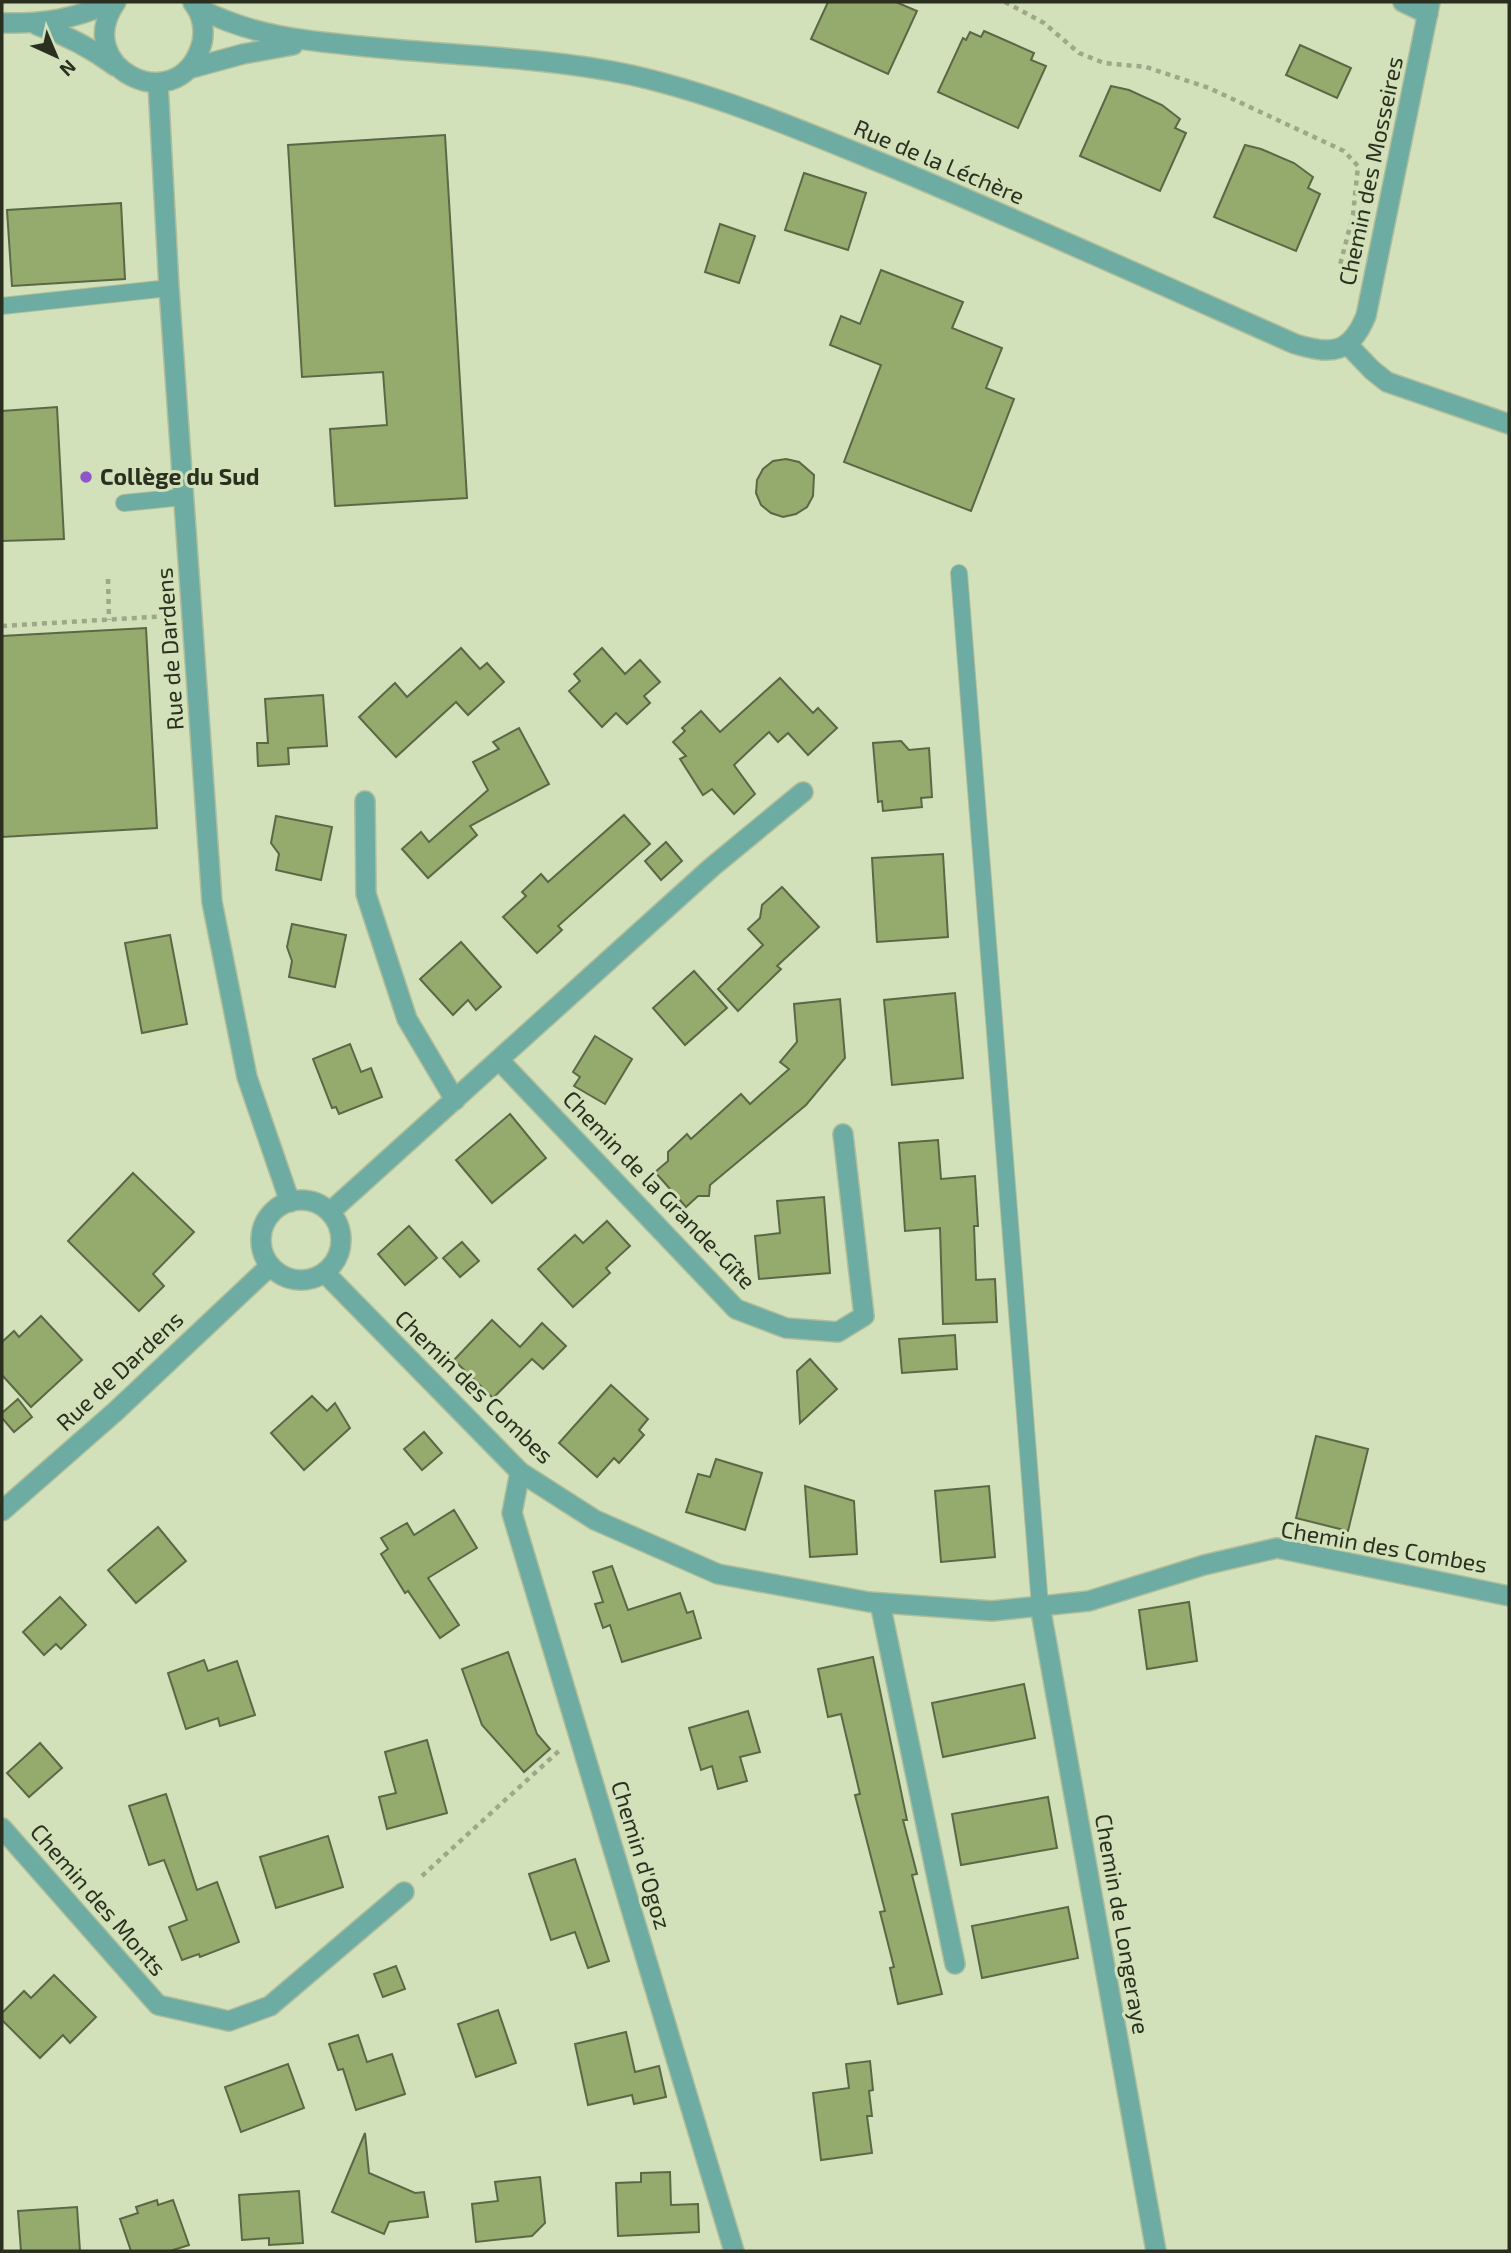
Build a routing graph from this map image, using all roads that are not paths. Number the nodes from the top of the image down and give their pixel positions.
1 (114, 2) edge
2 (1403, 2) edge
3 (194, 4) edge
4 (1429, 8) edge
5 (2, 23) edge
6 (32, 24) junction
7 (315, 42) junction
8 (188, 69) junction
9 (121, 70) junction
10 (158, 83) junction
11 (169, 288) junction
12 (2, 306) edge
13 (1348, 345) junction
14 (1509, 424) edge
15 (184, 496) junction
16 (124, 503) dead end
17 (959, 573) dead end
18 (803, 792) dead end
19 (365, 802) dead end
20 (499, 1060) junction
21 (455, 1100) junction
22 (843, 1134) dead end
23 (290, 1202) junction
24 (330, 1212) junction
25 (270, 1266) junction
26 (325, 1273) junction
27 (520, 1472) junction
28 (2, 1511) edge
29 (1509, 1596) edge
30 (880, 1603) junction
31 (1040, 1606) junction
32 (2, 1828) edge
33 (404, 1892) road end
34 (955, 1964) dead end
35 (734, 2251) edge
36 (1156, 2251) edge

1 - 6 street
1 - 9 street
2 - 4 street
3 - 7 street, Rue de la Léchère
3 - 8 street
4 - 13 street, Chemin des Mosseires
5 - 6 street
6 - 9 street
7 - 8 street, Rue de la Léchère
7 - 13 street, Rue de la Léchère
8 - 10 street, Rue de la Léchère
9 - 10 street
10 - 11 street, Rue de Dardens
11 - 12 lane
11 - 15 street, Rue de Dardens
13 - 14 street
15 - 16 lane
15 - 23 street, Rue de Dardens
17 - 31 lane
18 - 20 street
19 - 21 street
20 - 21 street
20 - 22 street, Chemin de la Grande-Gîte
21 - 24 street
23 - 24 street
23 - 25 street
24 - 26 street
25 - 26 street
25 - 28 street, Rue de Dardens
26 - 27 street, Chemin des Combes
27 - 30 street, Chemin des Combes
27 - 35 street, Chemin d'Ogoz
29 - 31 street, Chemin des Combes
30 - 31 street, Chemin des Combes
30 - 34 street
31 - 36 street, Chemin de Longeraye
32 - 33 street, Chemin des Monts

